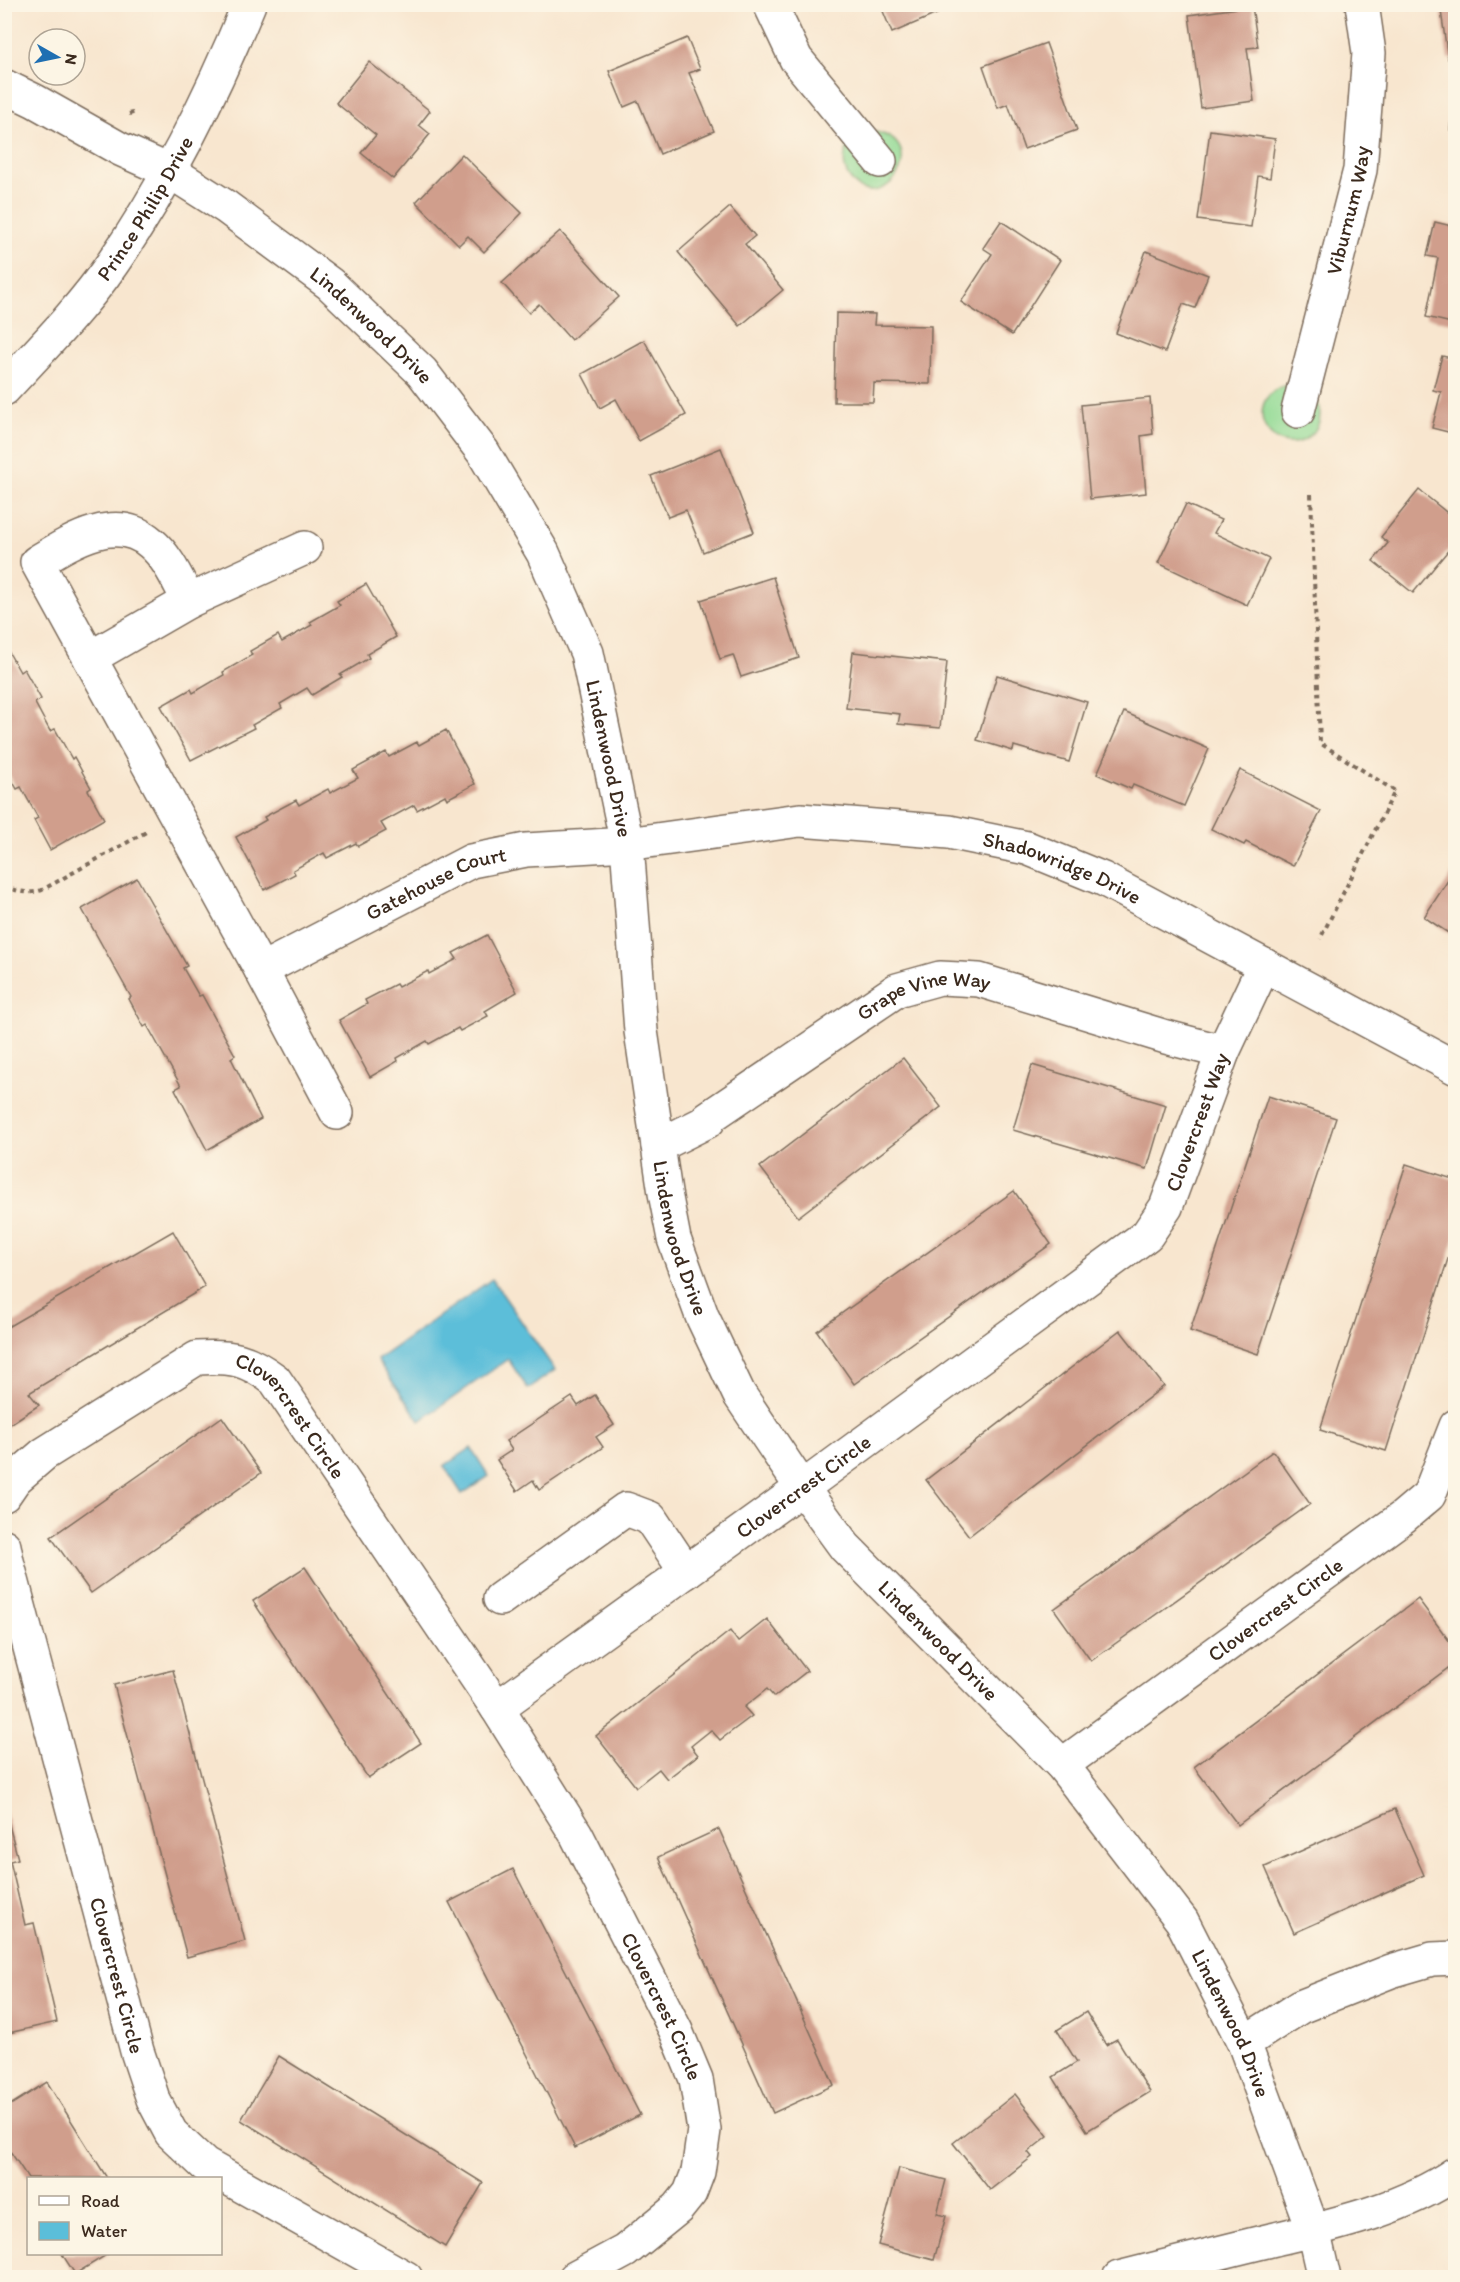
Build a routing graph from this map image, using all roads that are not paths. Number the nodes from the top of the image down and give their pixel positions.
1 (249, 4) edge
2 (770, 4) edge
3 (1362, 4) edge
4 (4, 86) edge
5 (880, 161) dead end
6 (171, 172) junction
7 (4, 389) edge
8 (1298, 411) dead end
9 (305, 548) dead end
10 (189, 600) junction
11 (90, 658) junction
12 (627, 844) junction
13 (1264, 965) junction
14 (261, 970) junction
15 (1223, 1052) junction
16 (1455, 1068) edge
17 (337, 1113) dead end
18 (658, 1146) junction
19 (1109, 1263) joint
20 (1455, 1426) edge
21 (802, 1488) junction
22 (4, 1495) edge
23 (4, 1546) edge
24 (686, 1572) junction
25 (500, 1599) dead end
26 (497, 1708) junction
27 (1062, 1766) junction
28 (1455, 1958) edge
29 (1244, 2043) junction
30 (1455, 2173) edge
31 (1313, 2229) junction
32 (406, 2277) edge
33 (575, 2277) edge
34 (1119, 2277) edge
35 (1324, 2277) edge

1 - 6 street, Prince Philip Drive
2 - 5 street
3 - 8 street, Viburnum Way
4 - 6 street, Lindenwood Drive
6 - 7 street, Prince Philip Drive
6 - 12 street, Lindenwood Drive
9 - 10 street
10 - 11 street
10 - 11 street
11 - 14 street
12 - 13 street, Shadowridge Drive
12 - 14 street, Gatehouse Court
12 - 18 street, Lindenwood Drive
13 - 15 street, Clovercrest Way
13 - 16 street, Shadowridge Drive
14 - 17 street
15 - 18 street, Grape Vine Way
15 - 19 street, Clovercrest Way
18 - 21 street, Lindenwood Drive
19 - 21 street, Clovercrest Circle
20 - 27 street, Clovercrest Circle
21 - 24 street, Clovercrest Circle
21 - 27 street, Lindenwood Drive
22 - 26 street, Clovercrest Circle
23 - 32 street, Clovercrest Circle
24 - 25 street
24 - 26 street, Clovercrest Circle
26 - 33 street, Clovercrest Circle
27 - 29 street, Lindenwood Drive
28 - 29 street
29 - 31 street, Lindenwood Drive
30 - 31 street
31 - 34 street
31 - 35 street, Lindenwood Drive

